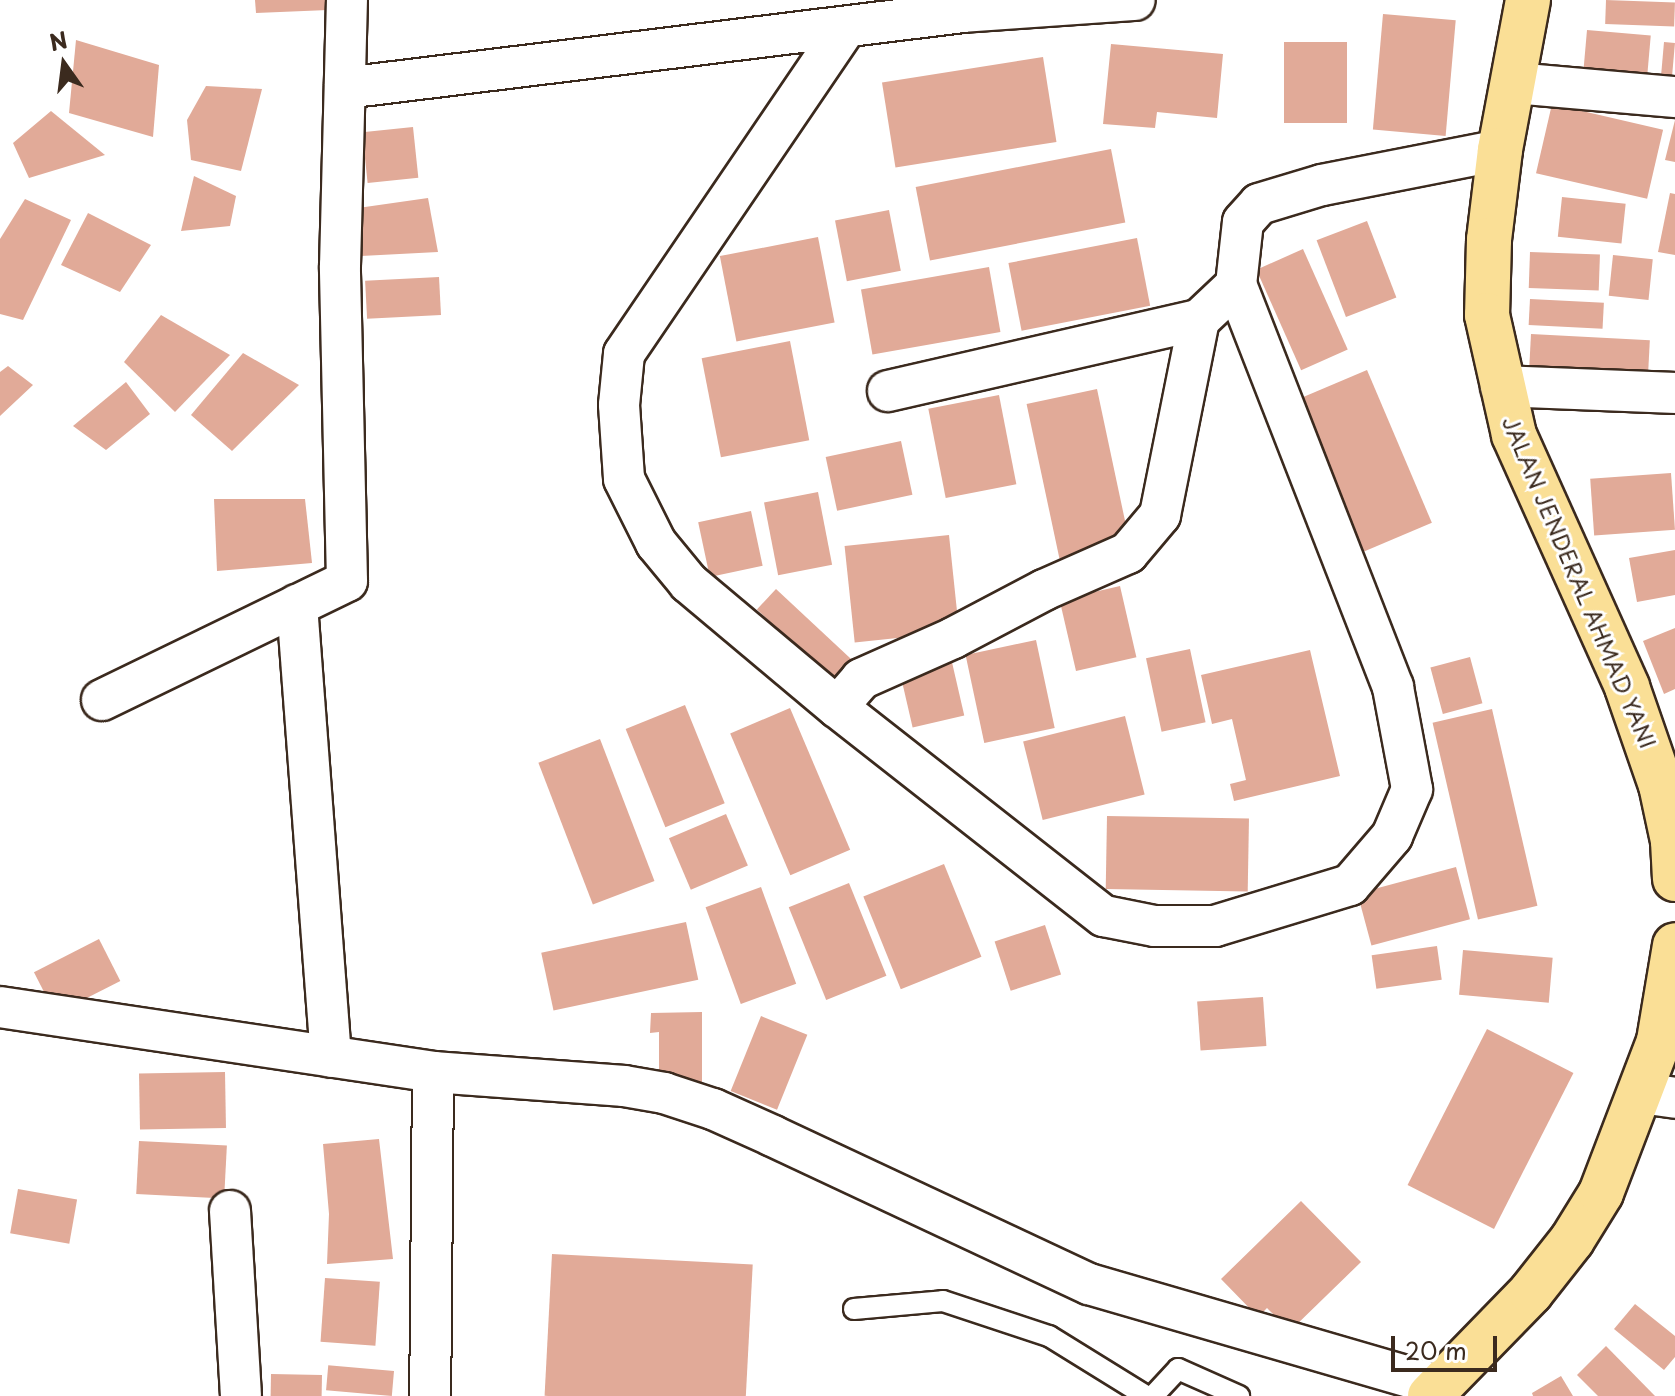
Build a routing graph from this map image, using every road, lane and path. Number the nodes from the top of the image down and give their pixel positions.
1 (347, 0) edge
2 (1135, 0) edge
3 (1528, 0) edge
4 (962, 6) edge
5 (846, 27) junction
6 (1514, 83) junction
7 (345, 88) junction
8 (1675, 97) edge
9 (1500, 150) junction
10 (1236, 285) junction
11 (1199, 320) junction
12 (1501, 386) junction
13 (888, 391) dead end
14 (1675, 393) edge
15 (297, 605) junction
16 (102, 700) dead end
17 (837, 707) junction
18 (1674, 854) edge
19 (1675, 945) edge
20 (0, 1007) edge
21 (331, 1057) junction
22 (433, 1072) junction
23 (1658, 1096) edge
24 (230, 1211) dead end
25 (854, 1309) dead end
26 (1435, 1391) edge
27 (241, 1396) edge
28 (430, 1396) edge
29 (1146, 1396) edge
30 (1153, 1396) edge
31 (1239, 1396) edge

1 - 7 street
2 - 4 street
3 - 6 highway, JALAN JENDERAL AHMAD YANI
4 - 5 street
5 - 7 street
5 - 17 street
6 - 8 street
6 - 9 highway, JALAN JENDERAL AHMAD YANI
7 - 15 street
9 - 10 street
9 - 12 highway, JALAN JENDERAL AHMAD YANI
10 - 11 street
10 - 17 street
11 - 13 street
11 - 17 street
12 - 14 street
12 - 18 highway, JALAN JENDERAL AHMAD YANI
15 - 16 street
15 - 21 street
19 - 23 highway
20 - 21 street
21 - 22 street
22 - 26 street
22 - 28 street
23 - 26 highway
24 - 27 street
25 - 29 lane
30 - 31 lane

